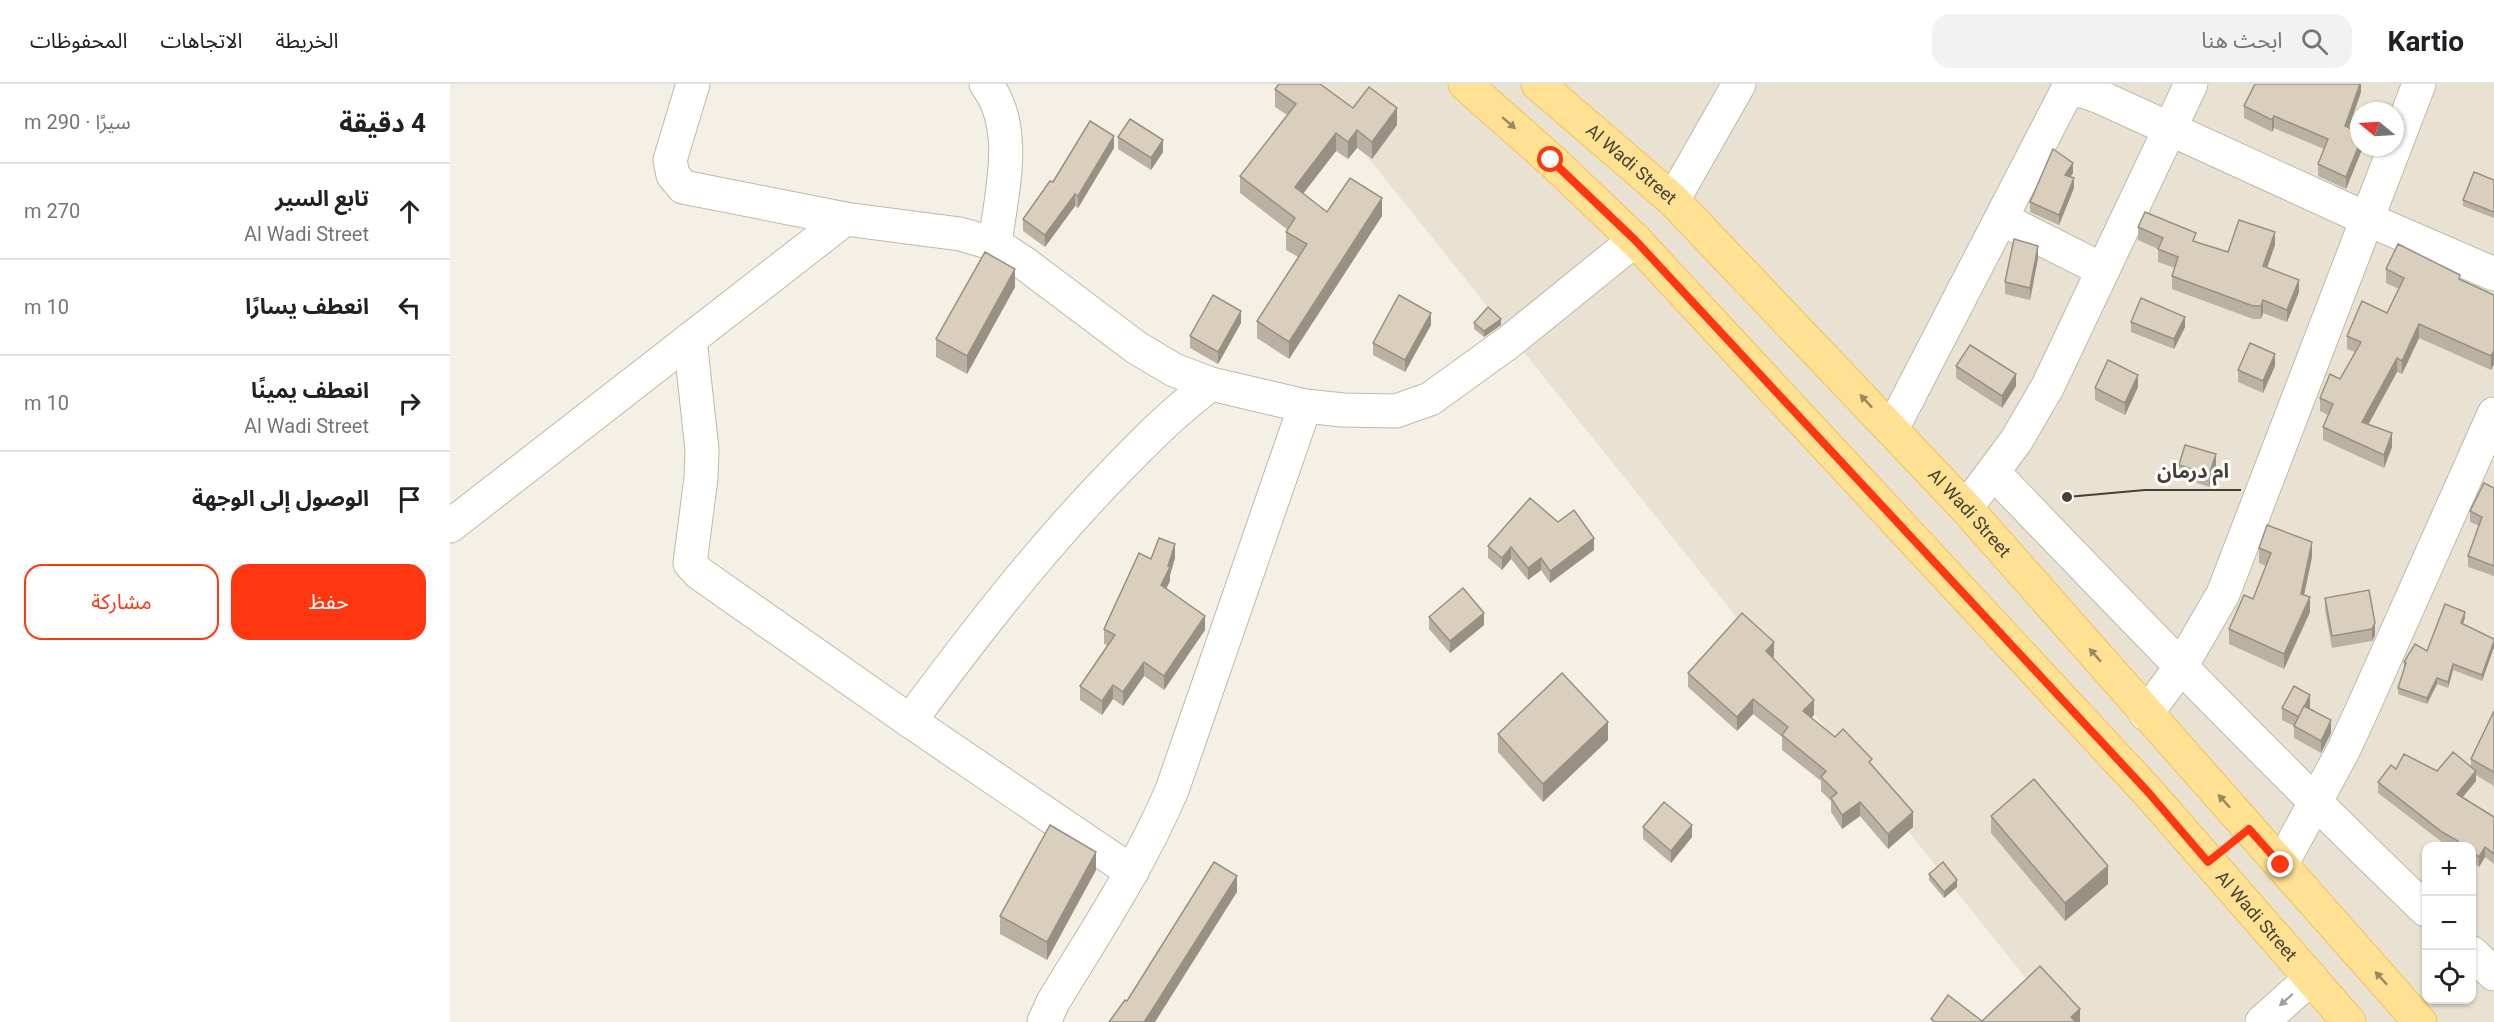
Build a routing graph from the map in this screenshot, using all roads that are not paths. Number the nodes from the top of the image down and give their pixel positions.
1 (693, 84) edge
2 (986, 84) edge
3 (1465, 84) edge
4 (1538, 84) edge
5 (1739, 84) edge
6 (2191, 84) edge
7 (2419, 84) edge
8 (2069, 86) edge
9 (2170, 131) junction
10 (1673, 200) junction
11 (845, 219) junction
12 (2002, 219) junction
13 (2367, 219) junction
14 (1635, 240) junction
15 (995, 244) junction
16 (2103, 270) junction
17 (2494, 274) edge
18 (690, 339) junction
19 (1211, 384) junction
20 (1305, 406) junction
21 (2494, 414) edge
22 (1892, 429) junction
23 (1994, 473) junction
24 (1966, 508) junction
25 (450, 526) edge
26 (2180, 668) junction
27 (2146, 714) junction
28 (910, 721) junction
29 (2183, 756) junction
30 (2148, 792) junction
31 (2315, 803) junction
32 (2249, 829) junction
33 (2208, 862) junction
34 (2281, 865) junction
35 (1132, 872) junction
36 (2422, 905) edge
37 (2476, 957) edge
38 (2494, 974) edge
39 (2311, 978) junction
40 (2343, 1020) edge
41 (1044, 1022) edge
42 (2262, 1022) edge
43 (2420, 1022) edge

1 - 11 street
2 - 15 street
3 -> 14 main road, Al Wadi Street
4 - 10 main road, Al Wadi Street
5 - 10 street
6 - 9 street
7 - 13 street
8 - 9 street
8 - 12 street
9 - 13 street
9 - 16 street
22 -> 10 main road, Al Wadi Street
11 - 15 street
11 - 18 street
12 - 16 street
12 - 22 street
13 - 17 street
13 - 26 street
14 - 20 street
14 - 30 main road, Al Wadi Street
15 - 19 street
16 - 23 street
18 - 25 street
18 - 28 street
19 - 20 street
19 - 28 street
20 - 35 street
21 - 31 street
22 - 24 main road, Al Wadi Street
23 - 24 street
23 - 26 street
27 -> 24 main road, Al Wadi Street
26 - 27 street
26 - 31 street
27 - 29 main road, Al Wadi Street
28 - 35 street
29 - 30 main road
32 -> 29 main road, Al Wadi Street
30 - 33 main road, Al Wadi Street
31 - 34 street
31 - 36 street
32 - 33 main road
32 - 34 main road, Al Wadi Street
33 - 39 main road, Al Wadi Street
43 -> 34 main road, Al Wadi Street
35 - 41 street
37 - 38 street
39 - 40 main road, Al Wadi Street
39 -> 42 street

